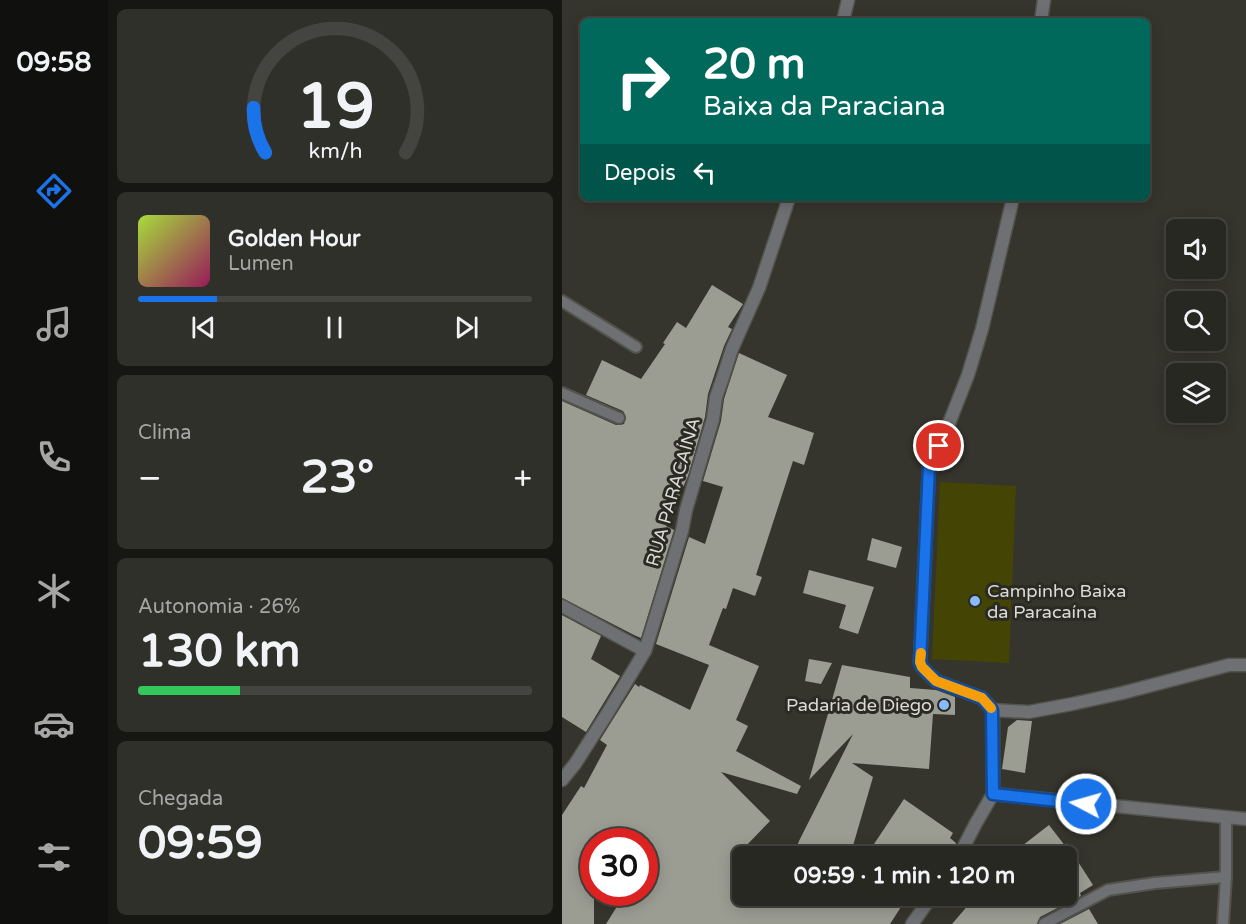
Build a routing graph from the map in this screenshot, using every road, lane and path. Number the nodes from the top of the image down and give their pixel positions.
1 (848, 0) edge
2 (1044, 0) edge
3 (844, 18) edge
4 (1041, 18) edge
5 (788, 201) edge
6 (1012, 201) edge
7 (562, 301) edge
8 (636, 347) dead end
9 (562, 393) edge
10 (619, 418) dead end
11 (562, 606) edge
12 (645, 651) junction
13 (1246, 665) edge
14 (992, 710) junction
15 (562, 780) edge
16 (993, 794) junction
17 (1226, 818) junction
18 (1246, 819) edge
19 (964, 846) edge
20 (1226, 877) junction
21 (925, 906) edge
22 (912, 924) edge
23 (1044, 924) edge
24 (1223, 924) edge

1 - 3 street
2 - 4 street
5 - 12 street, RUA PARACAÍNA
6 - 14 street
7 - 8 lane
9 - 10 lane
11 - 12 street
12 - 15 street, RUA PARACAÍNA
13 - 14 street
14 - 16 street
16 - 17 street
16 - 19 street
17 - 18 street
17 - 20 lane
20 - 23 lane
20 - 24 lane
21 - 22 street

